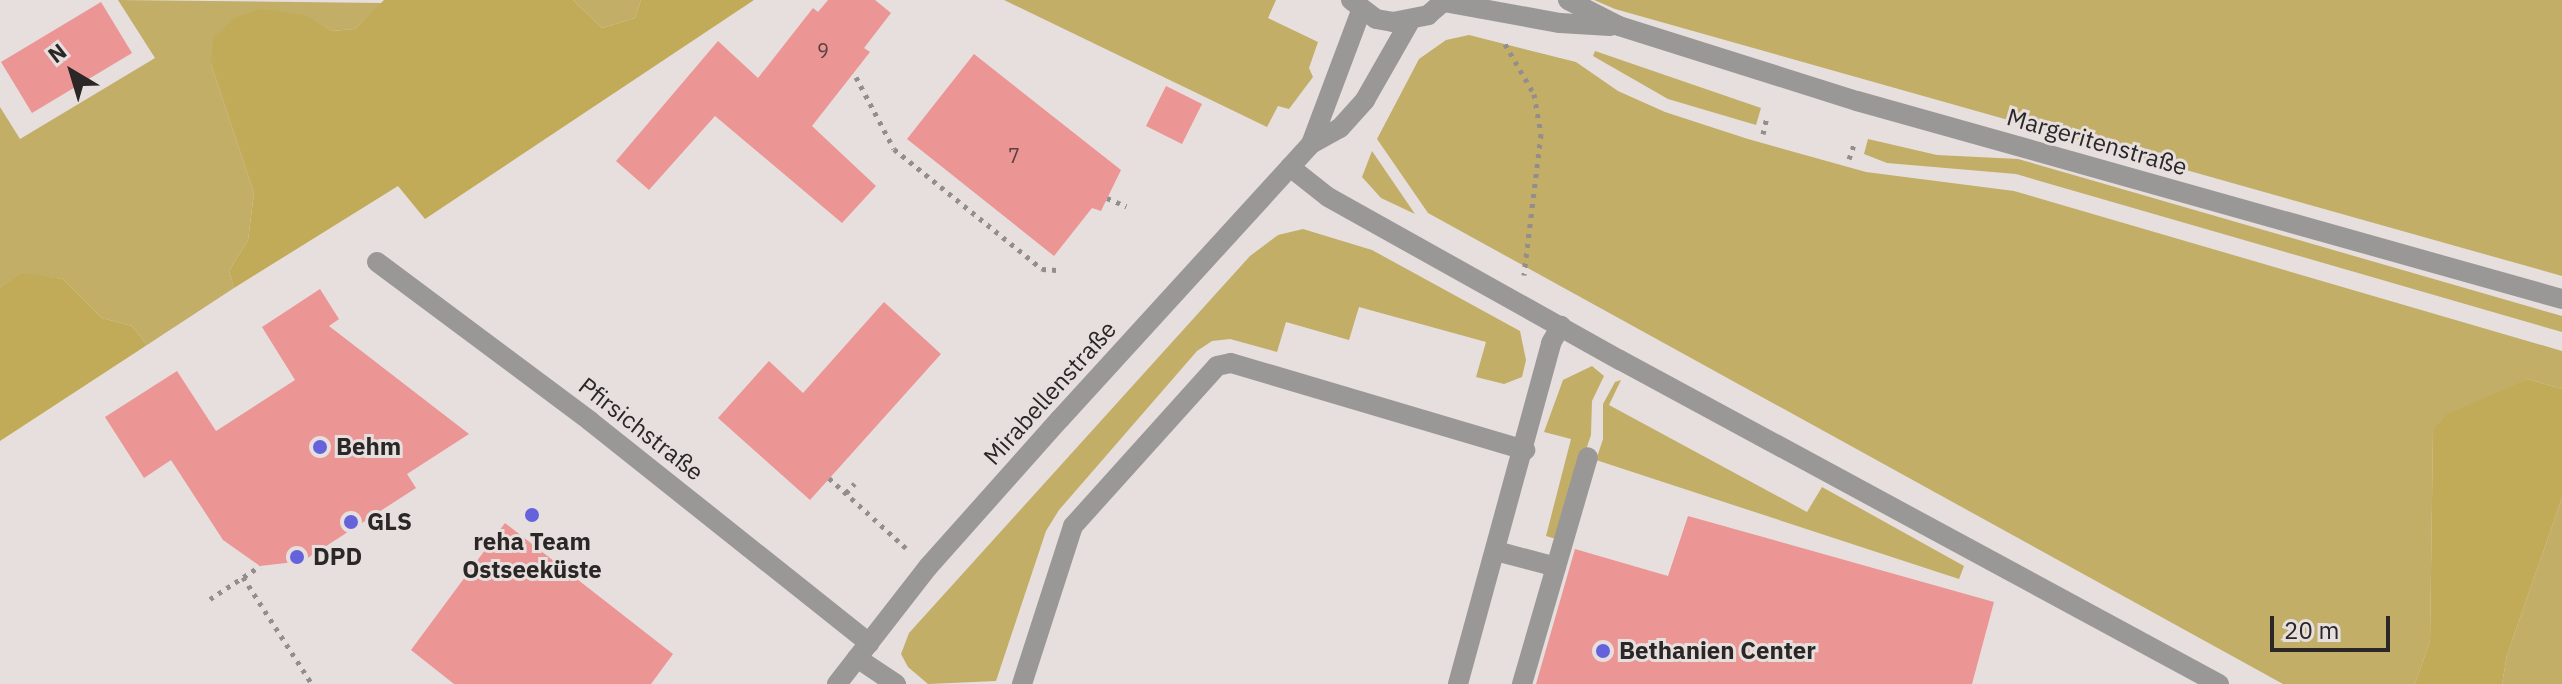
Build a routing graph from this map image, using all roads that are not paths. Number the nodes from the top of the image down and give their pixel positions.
1 (1568, 0) edge
2 (1444, 1) edge
3 (1356, 5) edge
4 (1410, 21) junction
5 (1619, 26) junction
6 (1311, 144) junction
7 (1290, 167) junction
8 (377, 262) dead end
9 (2562, 299) edge
10 (1561, 326) junction
11 (1525, 450) junction
12 (1588, 457) dead end
13 (1496, 551) junction
14 (1556, 567) junction
15 (863, 651) junction
16 (837, 684) edge
17 (896, 684) edge
18 (1022, 684) edge
19 (1458, 684) edge
20 (1522, 684) edge
21 (2219, 684) edge

1 - 5 street, Margeritenstraße
2 - 4 street
2 - 5 street, Margeritenstraße
3 - 4 street
3 - 6 street, Mirabellenstraße
4 - 6 street, Mirabellenstraße
5 - 9 street, Margeritenstraße
6 - 7 street, Mirabellenstraße
7 - 10 street
7 - 15 street, Mirabellenstraße
8 - 15 street, Pfirsichstraße
10 - 11 street
10 - 21 street
11 - 13 street
11 - 18 street
12 - 14 street
13 - 14 street
13 - 19 street
14 - 20 street
15 - 16 street, Mirabellenstraße
15 - 17 street, Pfirsichstraße

